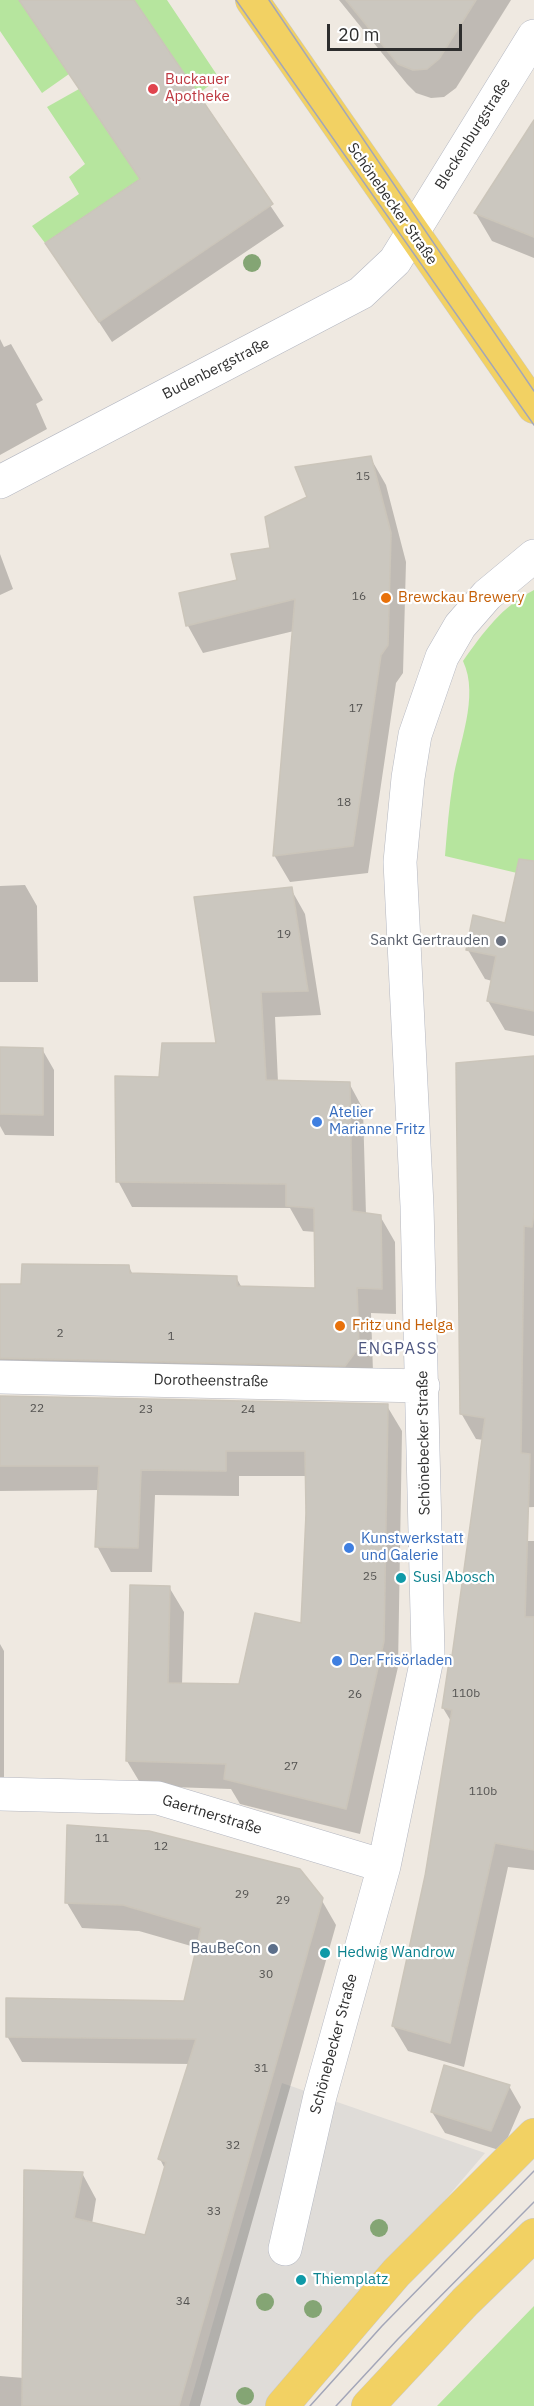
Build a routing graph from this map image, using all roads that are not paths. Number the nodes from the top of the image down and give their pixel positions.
1 (252, 0) edge
2 (534, 36) edge
3 (412, 232) junction
4 (534, 407) edge
5 (0, 482) edge
6 (534, 556) edge
7 (0, 1377) edge
8 (423, 1386) junction
9 (0, 1794) edge
10 (384, 1866) junction
11 (534, 2135) edge
12 (534, 2235) edge
13 (285, 2249) dead end
14 (282, 2406) edge
15 (368, 2406) edge

1 - 3 main road, Schönebecker Straße
2 - 3 street, Bleckenburgstraße
3 - 4 main road, Schönebecker Straße
3 - 5 street, Budenbergstraße
6 - 8 street, Schönebecker Straße
7 - 8 street, Dorotheenstraße
8 - 10 street, Schönebecker Straße
9 - 10 street, Gaertnerstraße
10 - 13 street, Schönebecker Straße
11 - 14 main road
12 - 15 main road

